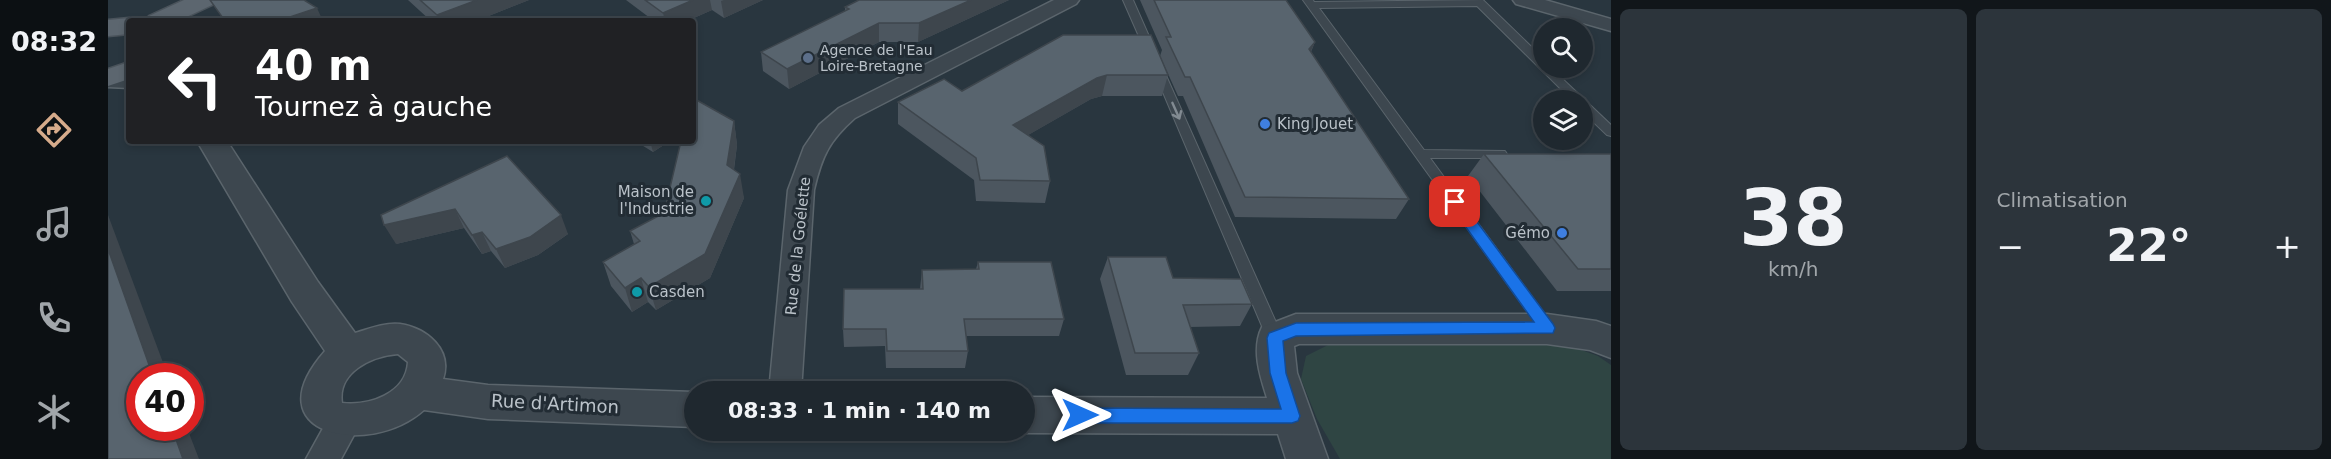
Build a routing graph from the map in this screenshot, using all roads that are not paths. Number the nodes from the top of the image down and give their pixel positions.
1 (206, 0) edge
2 (1069, 0) edge
3 (1128, 0) edge
4 (1523, 0) edge
5 (1309, 2) edge
6 (1478, 2) edge
7 (1556, 4) edge
8 (165, 18) edge
9 (184, 18) edge
10 (1611, 25) edge
11 (1533, 56) edge
12 (126, 71) edge
13 (108, 78) edge
14 (1555, 78) edge
15 (126, 80) edge
16 (1568, 90) edge
17 (1593, 115) edge
18 (1611, 132) edge
19 (214, 144) edge
20 (1419, 154) junction
21 (1517, 155) edge
22 (1547, 328) junction
23 (1275, 338) junction
24 (1611, 343) edge
25 (348, 354) junction
26 (786, 381) edge
27 (417, 392) junction
28 (684, 410) edge
29 (1035, 415) edge
30 (1292, 416) junction
31 (344, 422) junction
32 (323, 459) edge
33 (1307, 459) edge

1 - 8 main road
1 - 9 main road
2 - 26 street, Rue de la Goélette
3 -> 23 lane
4 - 7 street
5 - 6 lane
5 - 20 lane
6 - 11 lane
7 - 10 street
12 - 13 main road
13 - 15 street
14 - 16 lane
17 - 18 lane
19 - 25 street
20 - 21 lane
20 - 22 lane
22 - 23 street
22 - 24 street
23 - 30 street
25 - 27 street
25 - 31 street
27 - 28 street, Rue d'Artimon
27 - 31 street
29 - 30 street
30 - 33 street
31 - 32 street

